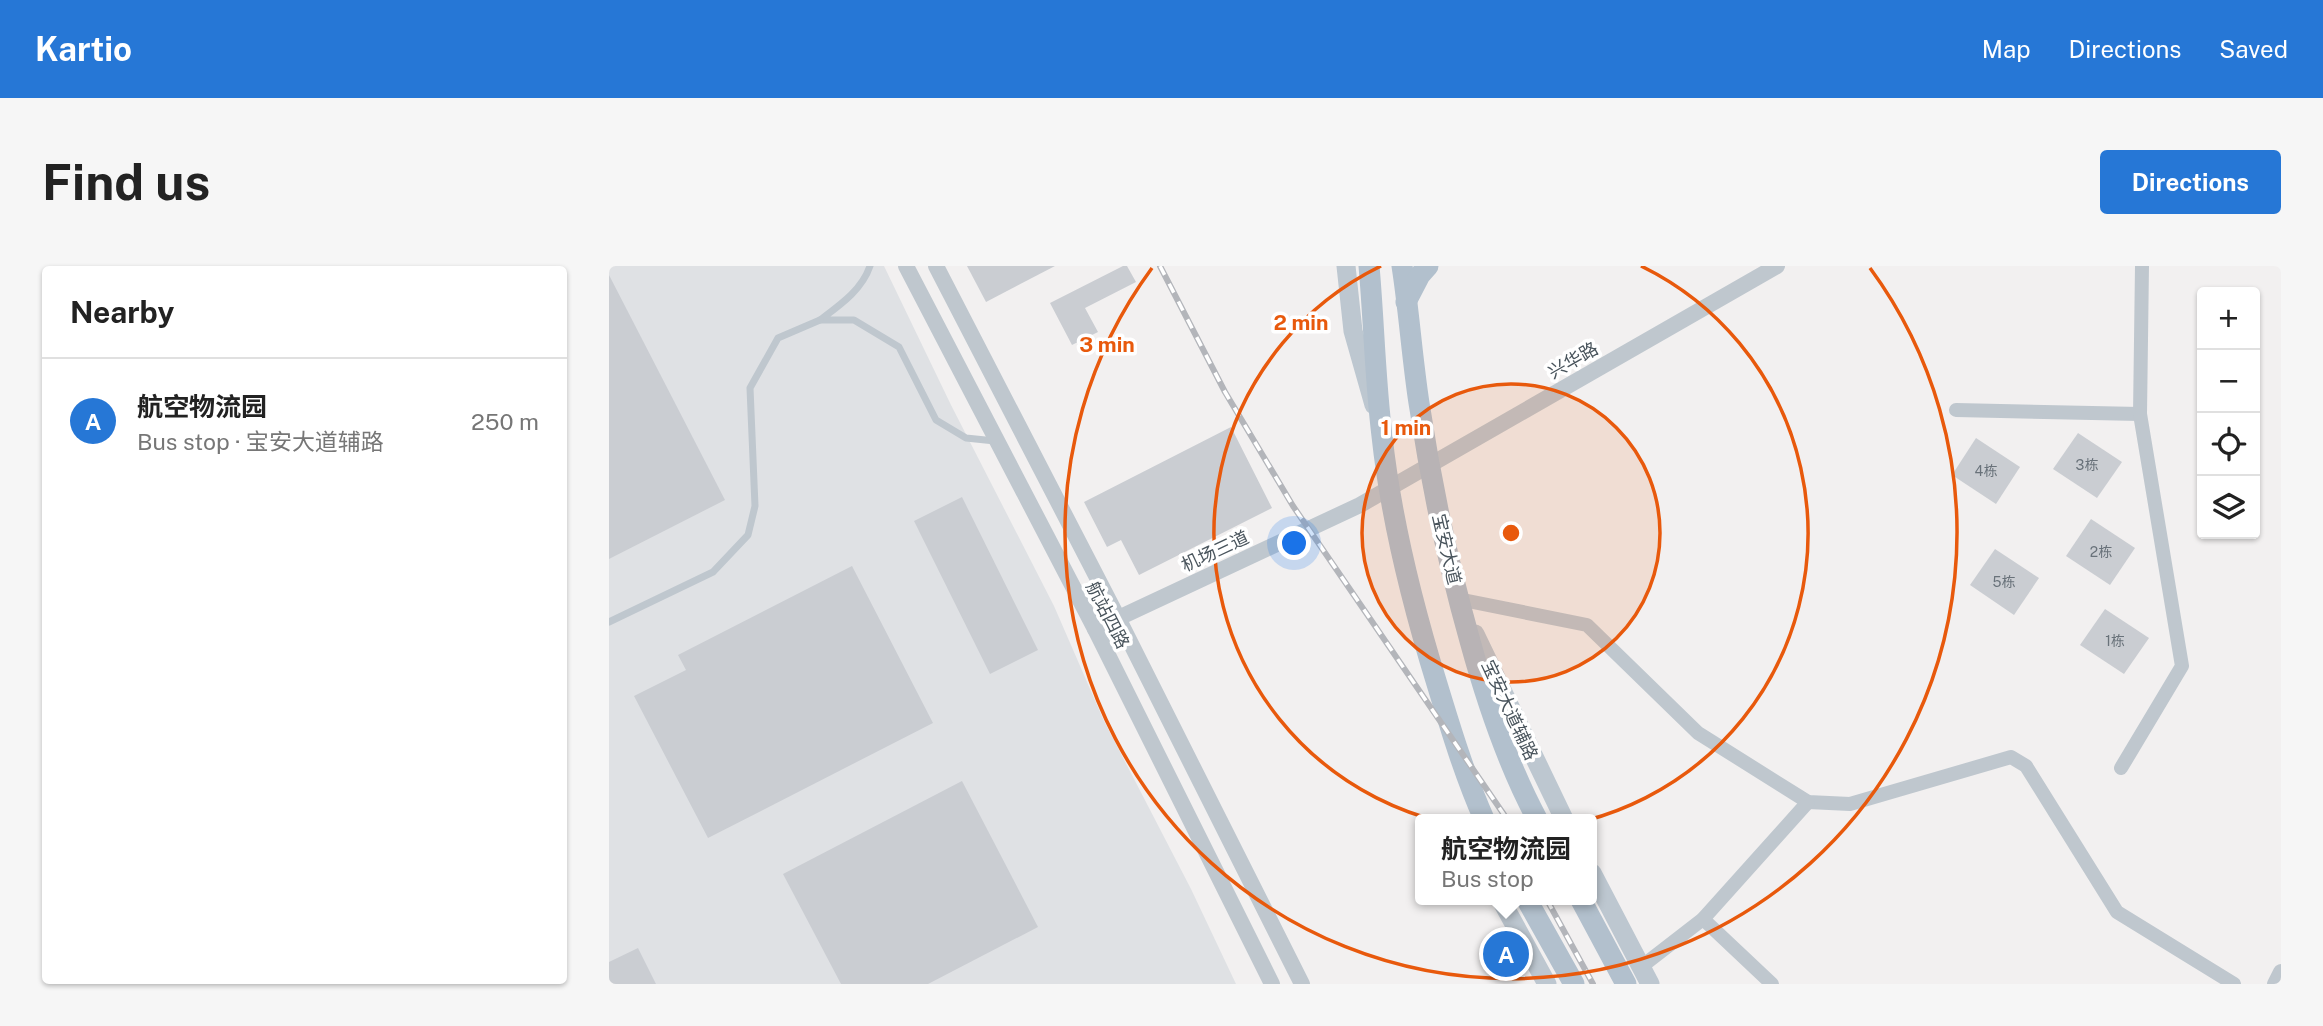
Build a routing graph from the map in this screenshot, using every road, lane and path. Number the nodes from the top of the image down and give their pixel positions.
1 (870, 266) edge
2 (906, 266) edge
3 (936, 266) edge
4 (1346, 266) edge
5 (1369, 266) edge
6 (1402, 266) edge
7 (1428, 266) edge
8 (1777, 266) edge
9 (2142, 266) edge
10 (1406, 302) junction
11 (820, 320) junction
12 (1956, 410) dead end
13 (2140, 414) junction
14 (1381, 433) junction
15 (996, 441) junction
16 (1430, 464) junction
17 (1389, 488) junction
18 (1458, 599) junction
19 (1118, 618) junction
20 (609, 622) edge
21 (1094, 629) junction
22 (2121, 768) dead end
23 (1465, 773) junction
24 (1808, 803) junction
25 (1475, 814) edge
26 (1482, 814) edge
27 (1534, 814) edge
28 (1561, 814) edge
29 (1597, 883) edge
30 (1504, 905) edge
31 (1530, 905) edge
32 (1584, 905) edge
33 (1703, 919) junction
34 (2281, 972) edge
35 (1646, 976) edge
36 (1272, 984) edge
37 (1302, 984) edge
38 (1547, 984) edge
39 (1574, 984) edge
40 (1626, 984) edge
41 (1772, 984) edge
42 (2234, 984) edge
43 (2275, 984) edge

1 - 11 lane
2 - 15 street, 航站四路
3 - 19 street, 航站四路
4 - 14 main road
5 - 14 main road
6 - 10 main road, 宝安大道
7 - 10 main road
8 - 16 street, 兴华路
9 - 13 street
10 - 16 main road, 宝安大道
11 - 15 lane
11 - 20 lane
12 - 13 street
13 - 22 street
14 - 17 main road
15 - 21 street, 航站四路
16 - 17 street, 兴华路
16 - 18 main road, 宝安大道
17 - 19 street, 机场三道
17 - 23 main road
18 - 24 street
18 - 27 main road, 宝安大道
18 - 28 main road, 宝安大道辅路
19 - 21 street, 机场三道
19 - 37 street, 航站四路
21 - 36 street, 航站四路
23 - 25 main road
23 - 26 main road
24 - 33 street
24 - 42 street
29 - 35 main road
30 - 38 main road
31 - 39 main road
32 - 40 main road
33 - 35 street
33 - 41 street
34 - 43 street

